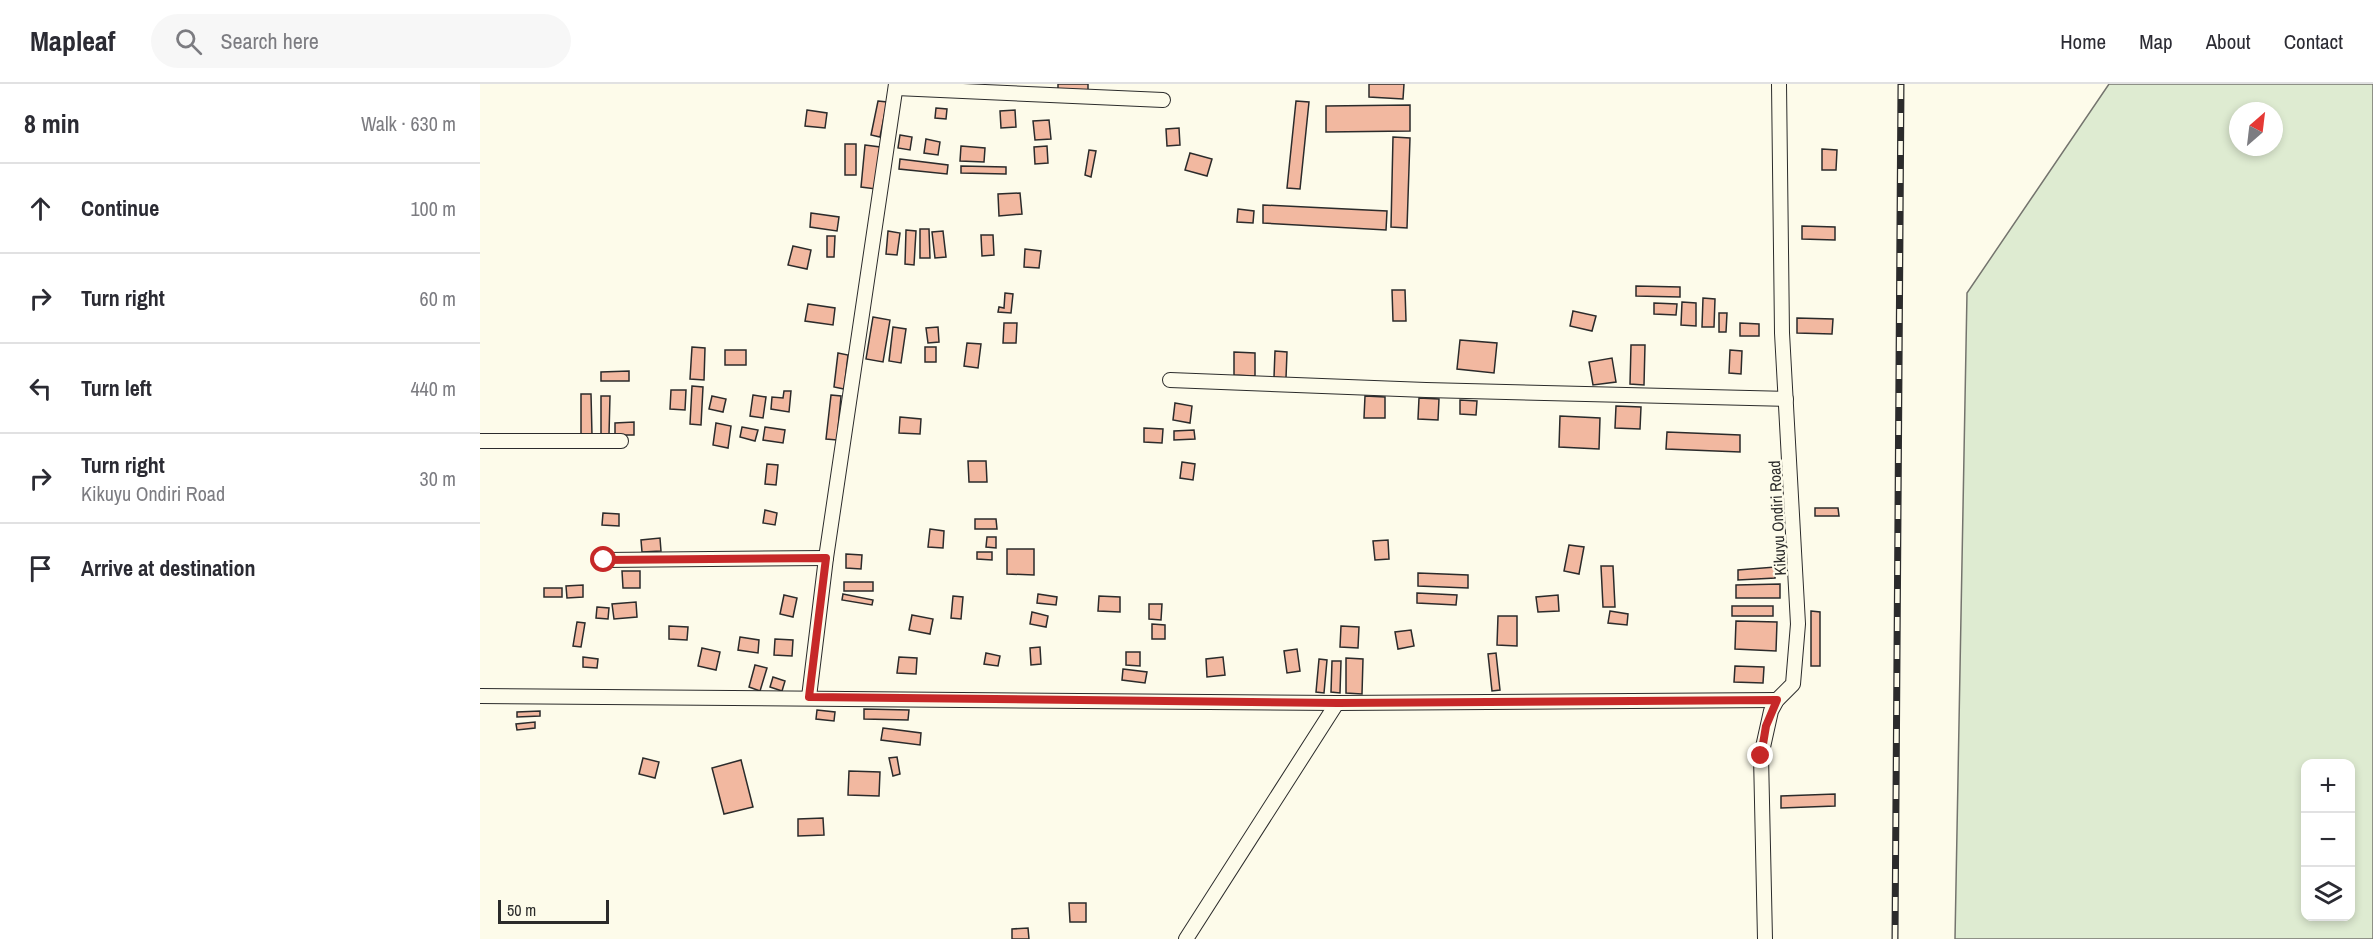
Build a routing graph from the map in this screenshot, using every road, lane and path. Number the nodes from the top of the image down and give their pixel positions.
1 (1779, 84) edge
2 (896, 86) edge
3 (1163, 100) dead end
4 (1170, 380) dead end
5 (1786, 399) junction
6 (480, 441) edge
7 (621, 441) dead end
8 (826, 558) junction
9 (604, 560) dead end
10 (480, 696) edge
11 (809, 697) junction
12 (1777, 700) junction
13 (1338, 703) junction
14 (1186, 939) edge
15 (1765, 939) edge

1 - 5 street, Kikuyu Ondiri Road
2 - 3 street
2 - 8 street
4 - 5 street
5 - 12 street, Kikuyu Ondiri Road
6 - 7 street
8 - 9 street
8 - 11 street
10 - 11 street
11 - 13 street
12 - 13 street
12 - 15 street, Kikuyu Ondiri Road
13 - 14 street

